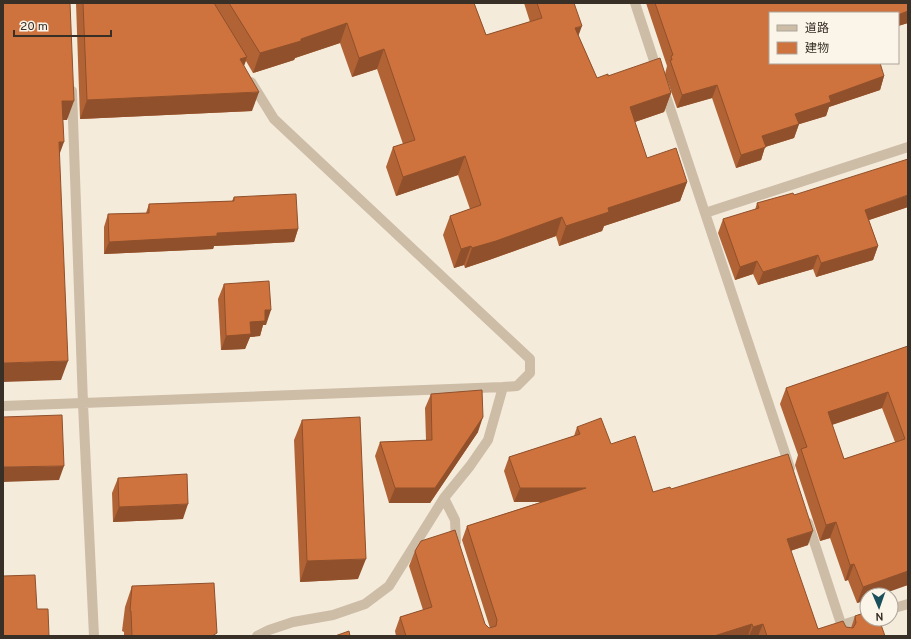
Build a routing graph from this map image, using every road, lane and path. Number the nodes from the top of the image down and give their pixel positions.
1 (635, 3) edge
2 (247, 74) edge
3 (72, 82) edge
4 (908, 147) edge
5 (705, 213) junction
6 (503, 387) junction
7 (82, 404) junction
8 (3, 406) edge
9 (792, 475) edge
10 (444, 498) junction
11 (805, 513) edge
12 (460, 554) edge
13 (859, 620) edge
14 (842, 625) junction
15 (94, 636) edge
16 (257, 636) edge
17 (845, 636) edge

1 - 5 street
2 - 6 street
3 - 7 street
4 - 5 street
5 - 9 street
6 - 7 street
6 - 10 street
7 - 8 street
7 - 15 street
10 - 12 street
10 - 16 street
11 - 14 street
13 - 14 street
14 - 17 street

